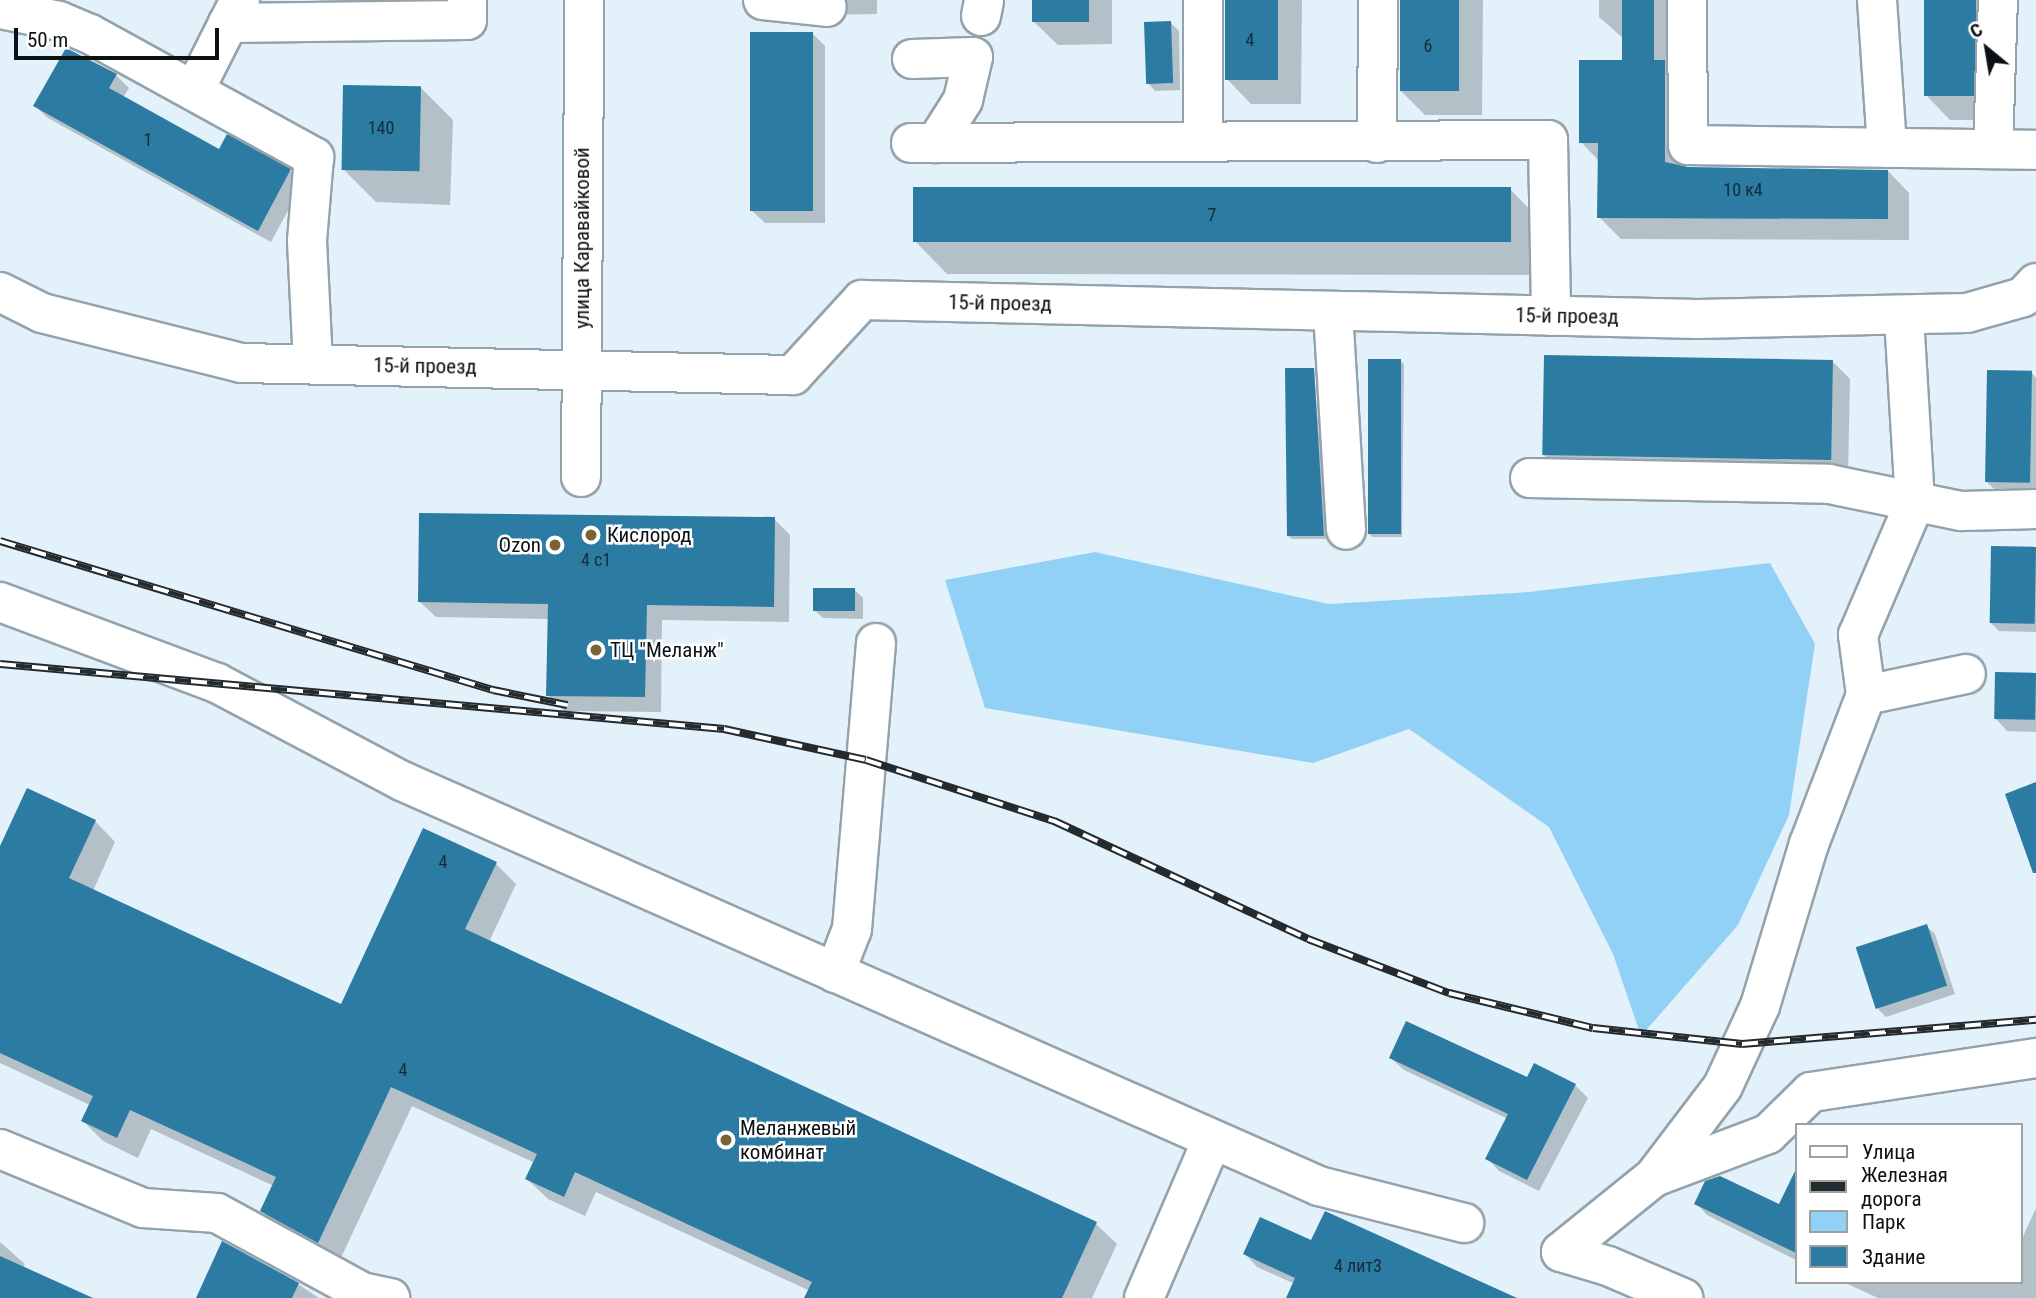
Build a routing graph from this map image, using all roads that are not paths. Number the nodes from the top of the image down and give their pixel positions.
1 (467, 0) edge
2 (584, 0) edge
3 (763, 0) edge
4 (1203, 0) edge
5 (1378, 0) edge
6 (1687, 0) edge
7 (1877, 0) edge
8 (1998, 0) edge
9 (827, 8) dead end
10 (0, 9) edge
11 (58, 11) edge
12 (234, 12) edge
13 (912, 59) dead end
14 (195, 89) junction
15 (1203, 139) junction
16 (1377, 143) junction
17 (1887, 148) junction
18 (1993, 149) junction
19 (2036, 150) edge
20 (2036, 283) edge
21 (0, 292) edge
22 (1333, 311) junction
23 (1905, 315) junction
24 (1551, 316) junction
25 (313, 364) junction
26 (581, 369) junction
27 (581, 477) dead end
28 (1530, 478) dead end
29 (1915, 502) junction
30 (2036, 509) edge
31 (1346, 530) dead end
32 (0, 602) edge
33 (876, 643) dead end
34 (1966, 674) dead end
35 (1866, 695) junction
36 (835, 973) junction
37 (2036, 1058) edge
38 (1212, 1140) junction
39 (0, 1149) edge
40 (1654, 1177) junction
41 (1464, 1223) dead end
42 (390, 1298) edge
43 (1144, 1298) edge
44 (1683, 1298) edge

1 - 12 street
2 - 26 street, улица Каравайковой
3 - 9 street
4 - 15 street
5 - 16 street
6 - 17 street
7 - 17 street
8 - 18 street
10 - 11 street
11 - 14 street
12 - 14 street
13 - 15 street
14 - 25 street
15 - 16 street
16 - 24 street
17 - 18 street
18 - 19 street
20 - 23 street, 15-й проезд
21 - 25 street, 15-й проезд
22 - 24 street, 15-й проезд
22 - 26 street, 15-й проезд
22 - 31 street
23 - 24 street, 15-й проезд
23 - 29 street
25 - 26 street, 15-й проезд
26 - 27 street, улица Каравайковой
28 - 29 street
29 - 30 street
29 - 35 street
32 - 36 street
33 - 36 street
34 - 35 street
35 - 40 street
36 - 38 street
37 - 40 street
38 - 41 street
38 - 43 street
39 - 42 street
40 - 44 street

